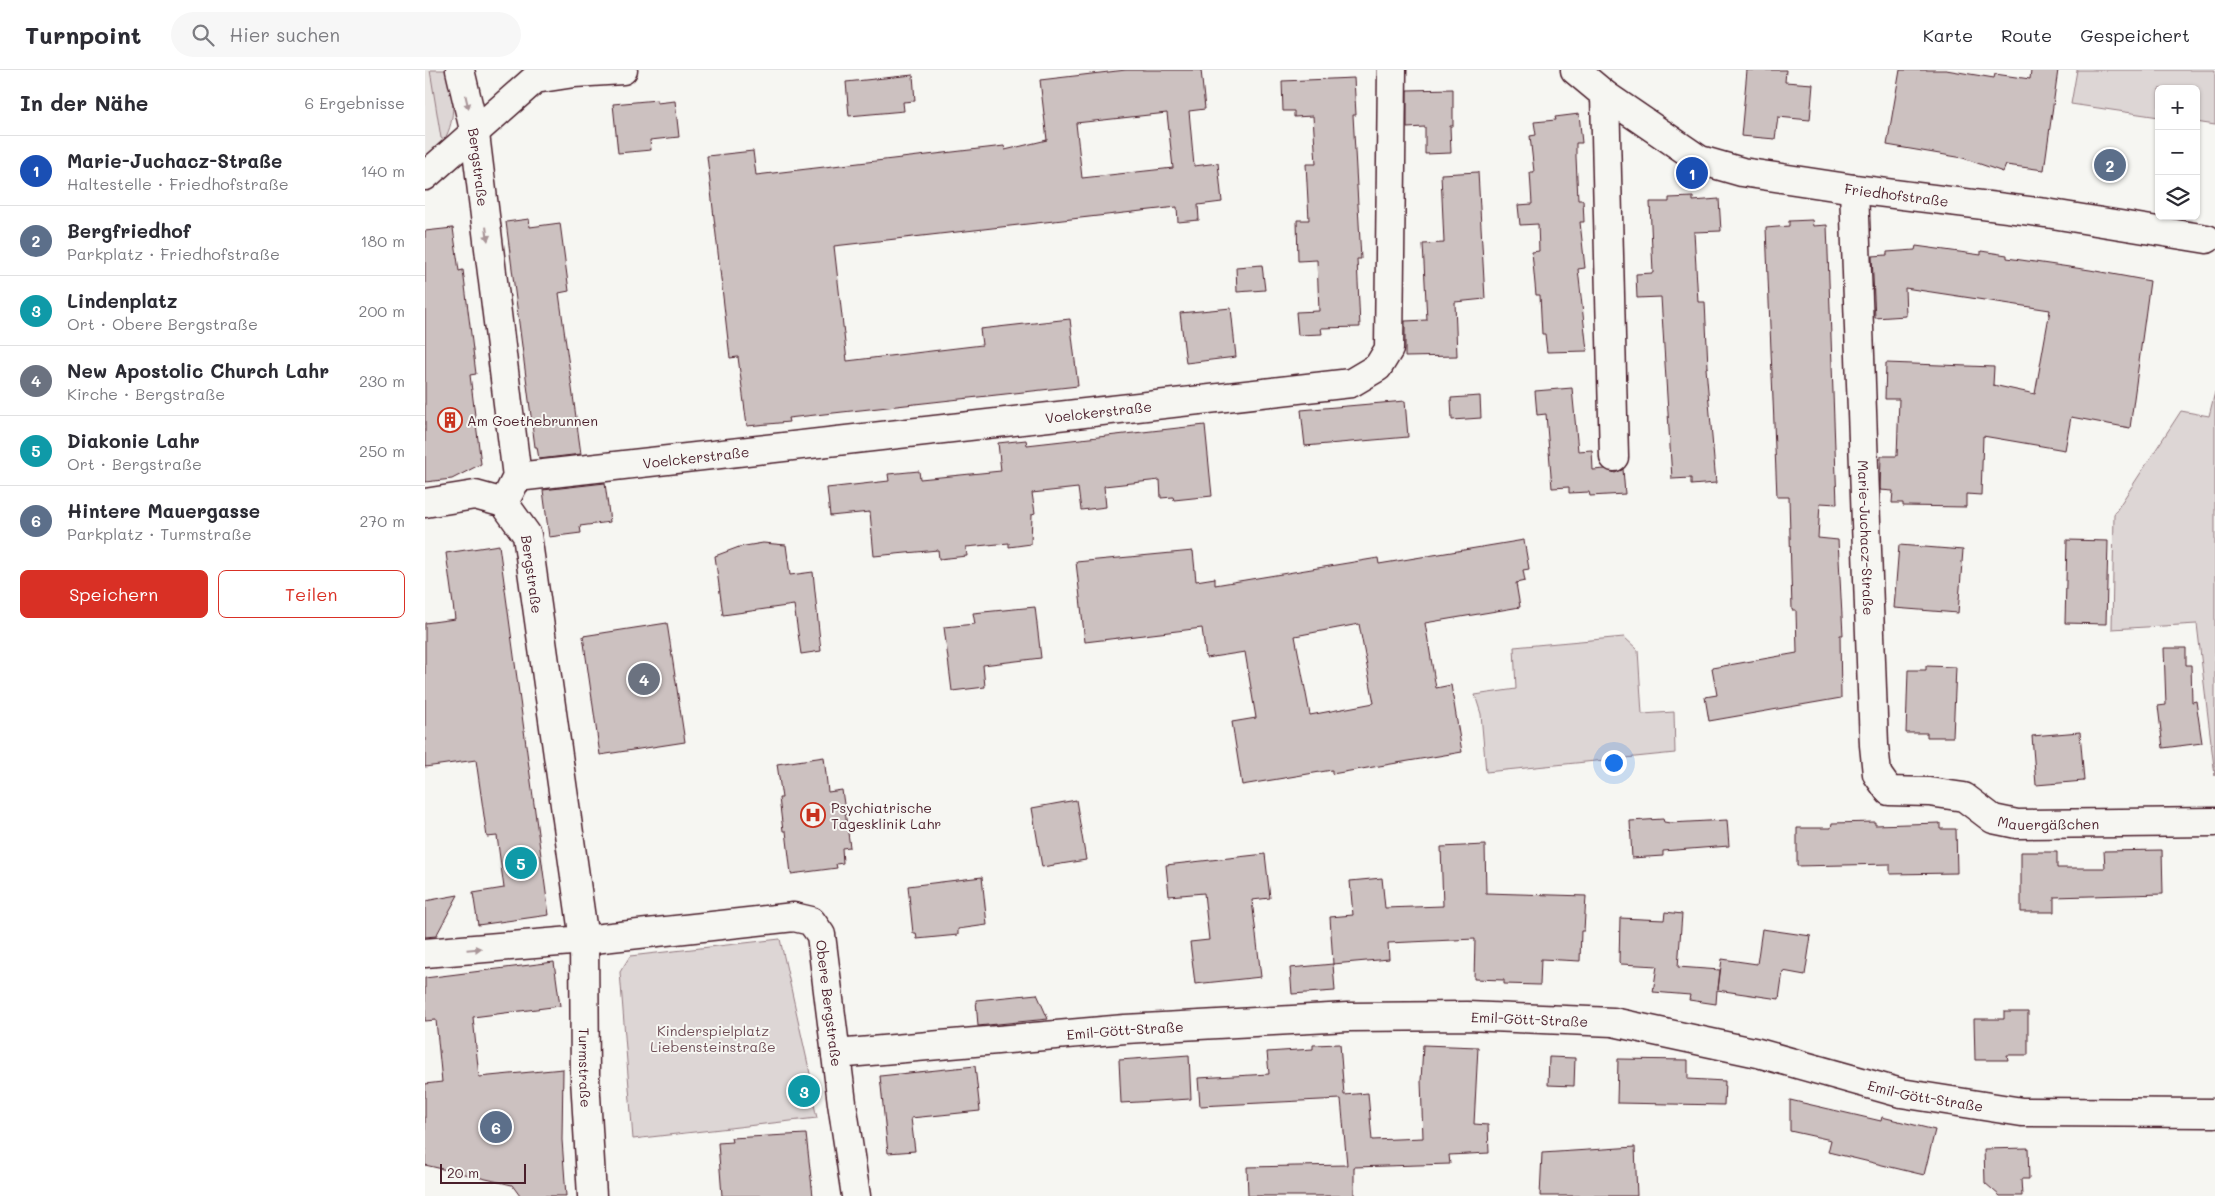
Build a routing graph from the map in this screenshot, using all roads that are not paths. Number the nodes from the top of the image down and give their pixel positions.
1 (460, 70) edge
2 (623, 70) edge
3 (1392, 70) edge
4 (1575, 70) edge
5 (1605, 95) junction
6 (475, 134) junction
7 (425, 176) edge
8 (1854, 189) junction
9 (2207, 239) dead end
10 (1614, 457) dead end
11 (517, 477) junction
12 (425, 503) edge
13 (504, 503) junction
14 (1889, 791) joint
15 (2215, 822) edge
16 (584, 940) junction
17 (425, 953) edge
18 (836, 1054) junction
19 (2215, 1113) edge
20 (592, 1196) edge
21 (856, 1196) edge

1 -> 6 street, Bergstraße
2 - 6 street
3 - 11 street, Voelckerstraße
4 - 5 street, Friedhofstraße
5 - 8 street, Friedhofstraße
5 - 10 street
6 - 7 street
6 -> 11 street, Bergstraße
8 - 9 street, Friedhofstraße
8 - 14 street, Marie-Juchacz-Straße
11 - 13 street
12 - 13 street
13 - 16 street, Bergstraße
14 - 15 street, Mauergäßchen
17 -> 16 street, Obere Bergstraße
16 - 18 street, Obere Bergstraße
16 - 20 street, Turmstraße
18 - 19 street, Emil-Gött-Straße
18 - 21 street, Obere Bergstraße

